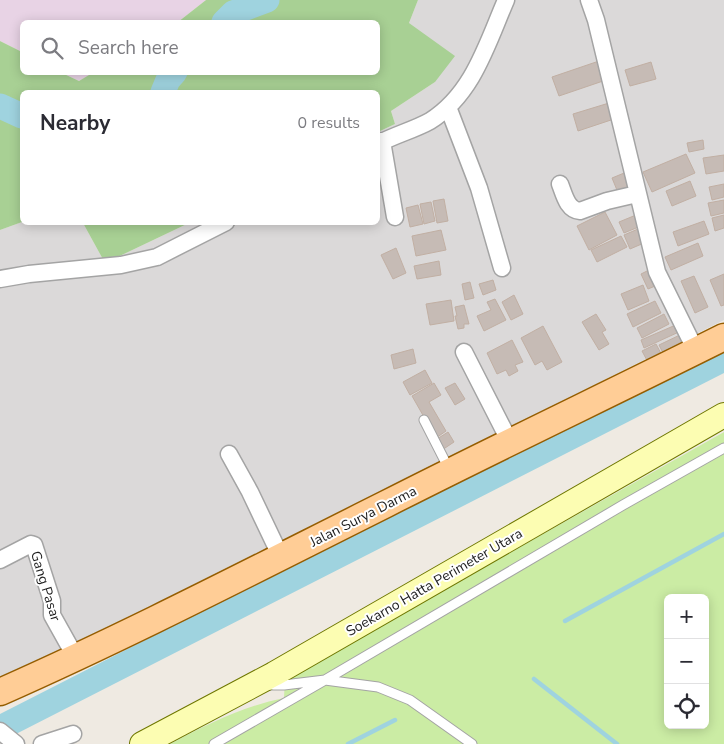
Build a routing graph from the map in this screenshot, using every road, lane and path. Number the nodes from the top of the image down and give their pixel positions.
1 (506, 0) edge
2 (589, 0) edge
3 (448, 107) junction
4 (380, 142) edge
5 (560, 184) dead end
6 (637, 194) junction
7 (395, 217) dead end
8 (220, 225) edge
9 (502, 268) dead end
10 (0, 279) edge
11 (724, 336) edge
12 (696, 351) junction
13 (464, 352) dead end
14 (724, 415) edge
15 (424, 420) dead end
16 (510, 442) junction
17 (724, 448) edge
18 (229, 454) dead end
19 (450, 472) junction
20 (281, 557) junction
21 (0, 560) edge
22 (76, 658) junction
23 (325, 680) junction
24 (254, 685) junction
25 (0, 692) edge
26 (73, 734) dead end
27 (42, 744) edge
28 (142, 744) edge
29 (214, 744) edge
30 (472, 744) edge

1 - 3 street
2 - 6 street
3 - 4 street
3 - 9 street
4 - 7 street
5 - 6 street
6 - 12 street
8 - 10 street
11 - 12 main road, Jalan Surya Darma
12 - 16 main road, Jalan Surya Darma
13 - 16 street
14 - 24 main road, Soekarno Hatta Perimeter Utara
15 - 19 lane
16 - 19 main road, Jalan Surya Darma
17 - 23 lane
18 - 20 street
19 - 20 main road, Jalan Surya Darma
20 - 22 main road, Jalan Surya Darma
21 - 22 street, Gang Pasar
22 - 25 main road, Jalan Surya Darma
23 - 24 lane
23 - 29 lane
23 - 30 lane
24 - 28 main road, Soekarno Hatta Perimeter Utara
26 - 27 street

